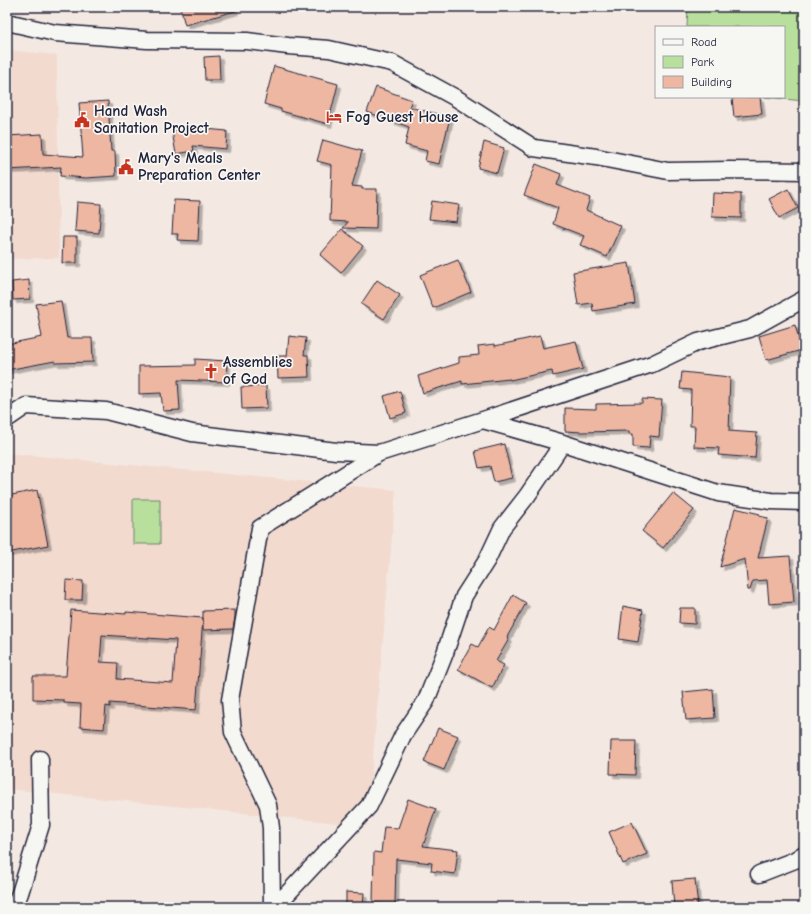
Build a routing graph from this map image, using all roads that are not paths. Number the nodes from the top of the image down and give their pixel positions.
1 (7, 22) edge
2 (804, 171) edge
3 (804, 299) edge
4 (7, 419) edge
5 (483, 420) junction
6 (563, 443) junction
7 (379, 453) junction
8 (804, 502) edge
9 (40, 759) dead end
10 (804, 854) edge
11 (759, 874) dead end
12 (14, 907) edge
13 (274, 907) edge

1 - 2 street
3 - 5 street
4 - 7 street
5 - 6 street
5 - 7 street
6 - 8 street
6 - 13 street
7 - 13 street
9 - 12 street
10 - 11 street

